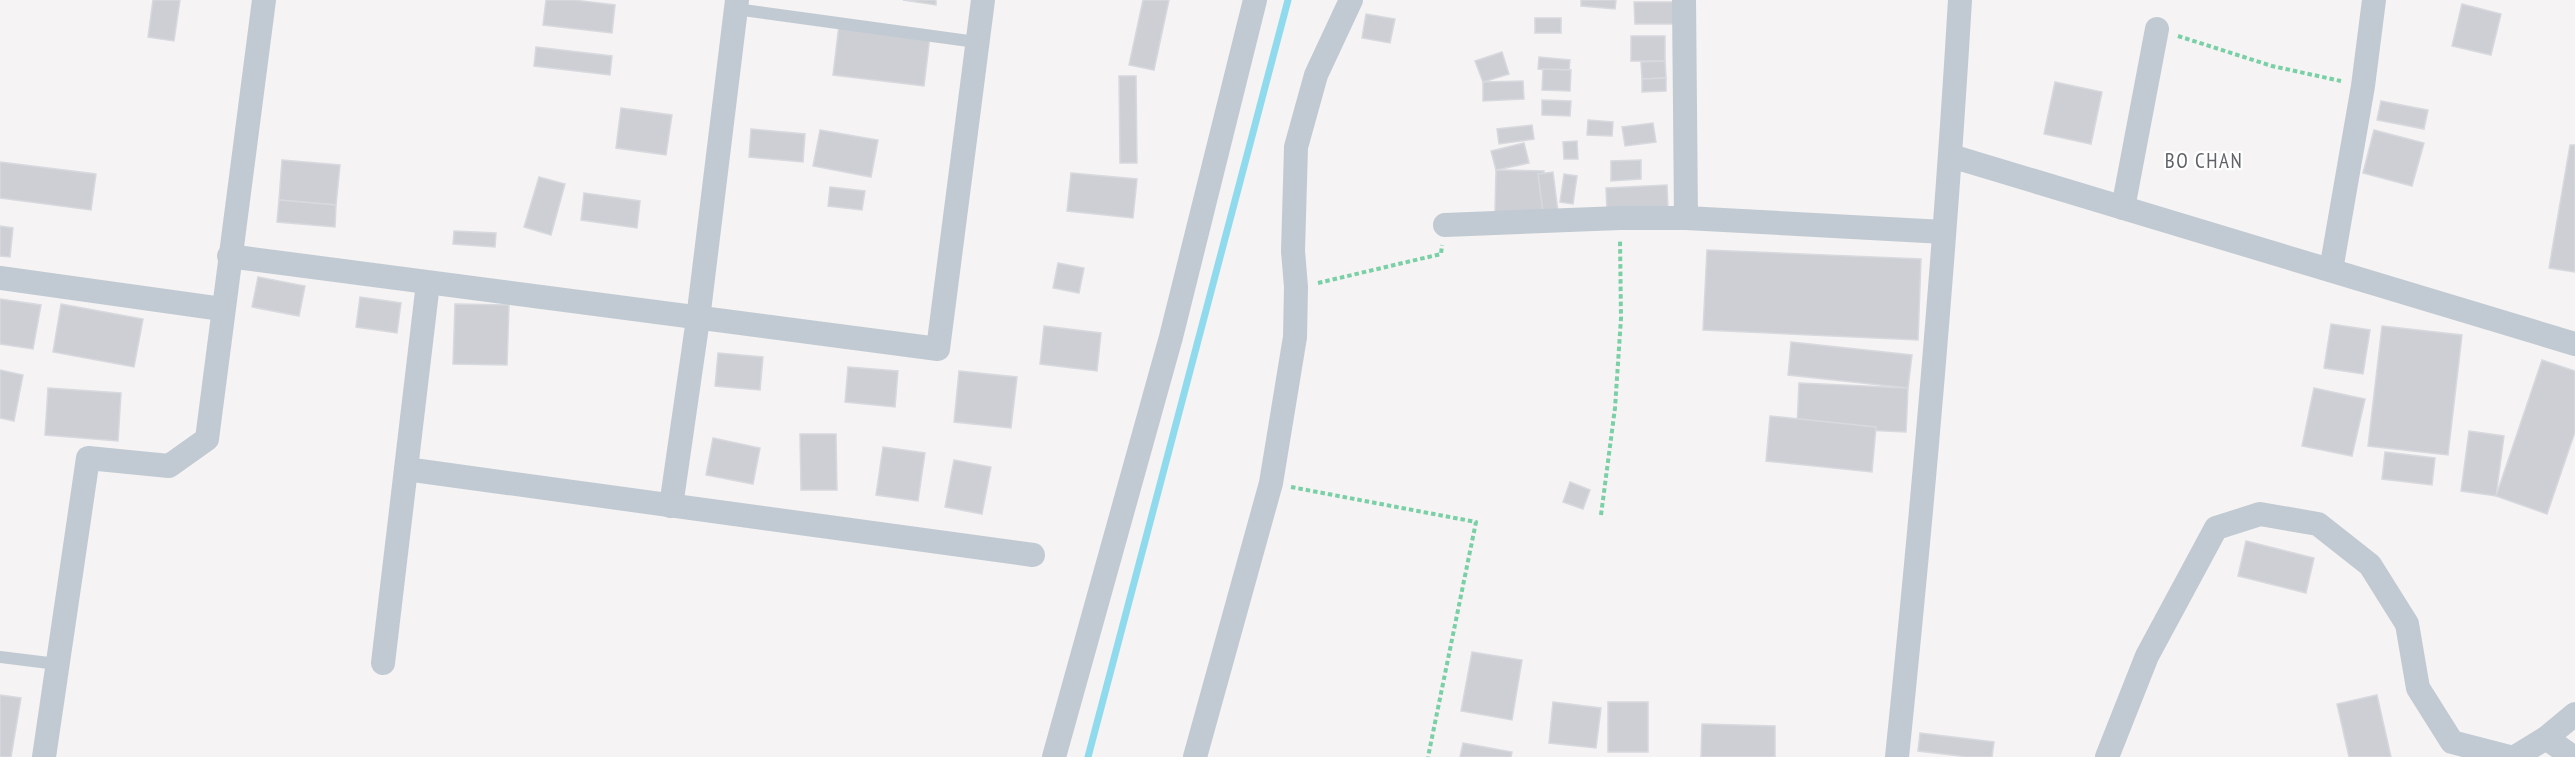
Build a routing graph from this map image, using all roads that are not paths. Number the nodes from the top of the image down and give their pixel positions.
1 (264, 0) edge
2 (983, 0) edge
3 (1255, 0) edge
4 (1351, 0) edge
5 (1684, 0) edge
6 (1960, 0) edge
7 (2374, 0) edge
8 (737, 4) edge
9 (2157, 29) road end
10 (976, 42) junction
11 (1951, 156) junction
12 (2123, 208) junction
13 (1686, 218) junction
14 (1445, 225) road end
15 (1944, 232) junction
16 (229, 256) junction
17 (2331, 270) junction
18 (0, 278) edge
19 (428, 283) junction
20 (222, 309) junction
21 (698, 319) junction
22 (2575, 344) edge
23 (406, 469) junction
24 (671, 506) junction
25 (1033, 555) dead end
26 (0, 657) edge
27 (383, 663) dead end
28 (57, 664) junction
29 (2575, 714) edge
30 (2546, 738) junction
31 (44, 757) edge
32 (1054, 757) edge
33 (1195, 757) edge
34 (1897, 757) edge
35 (2107, 757) edge
36 (2510, 757) edge
37 (2515, 757) edge
38 (2573, 757) edge

1 - 16 street
2 - 10 street
3 - 32 street
4 - 33 street
5 - 13 street
6 - 11 street
7 - 17 street
8 - 10 lane
8 - 21 street
9 - 12 street
10 - 21 street
11 - 12 street
11 - 15 street
12 - 17 street
13 - 14 street
13 - 15 street
15 - 34 street
16 - 19 street
16 - 20 street
17 - 22 street
18 - 20 street
19 - 21 street
19 - 23 street
20 - 28 street
21 - 24 street
23 - 24 street
23 - 27 street
24 - 25 street
26 - 28 lane
28 - 31 street
29 - 30 street
30 - 37 street
30 - 38 street
35 - 36 street

